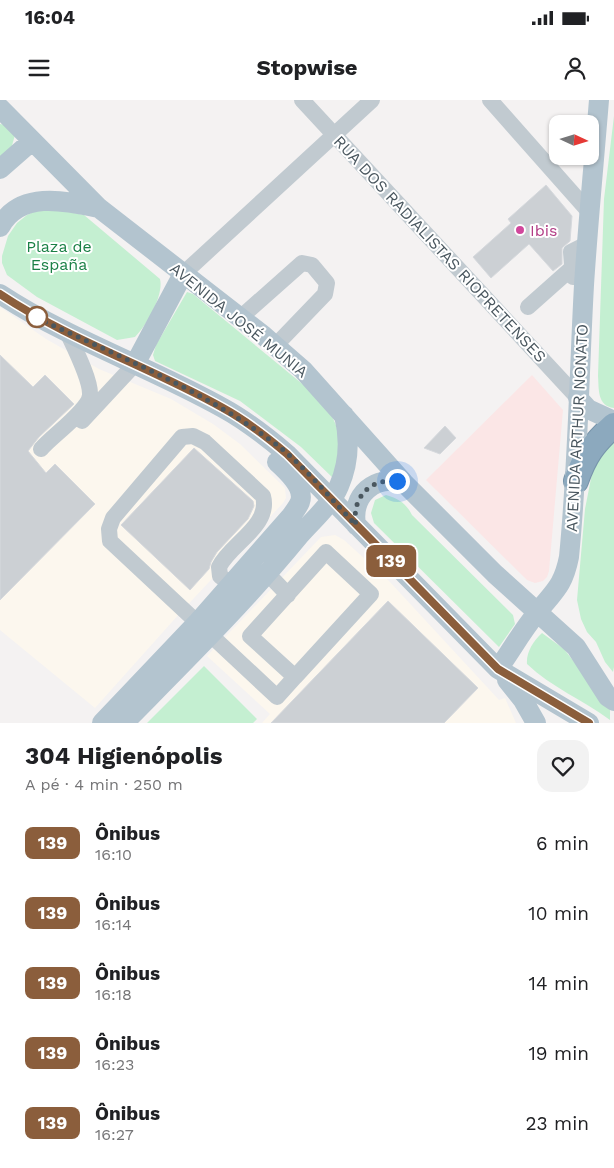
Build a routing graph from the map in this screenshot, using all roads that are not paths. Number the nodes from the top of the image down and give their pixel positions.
1 (302, 100) edge
2 (372, 100) edge
3 (490, 100) edge
4 (599, 100) edge
5 (0, 108) edge
6 (334, 135) junction
7 (32, 141) junction
8 (0, 169) edge
9 (99, 208) junction
10 (590, 213) junction
11 (0, 227) edge
12 (587, 244) junction
13 (163, 259) junction
14 (571, 269) junction
15 (183, 274) junction
16 (584, 286) junction
17 (3, 293) edge
18 (168, 301) junction
19 (530, 305) dead end
20 (240, 318) junction
21 (67, 332) junction
22 (275, 346) junction
23 (135, 364) junction
24 (578, 398) junction
25 (344, 414) junction
26 (239, 419) junction
27 (614, 423) edge
28 (576, 481) junction
29 (404, 483) junction
30 (332, 500) junction
31 (356, 525) junction
32 (268, 574) junction
33 (232, 585) junction
34 (288, 595) junction
35 (536, 613) junction
36 (204, 629) junction
37 (498, 669) junction
38 (296, 677) junction
39 (611, 699) edge
40 (102, 723) edge
41 (124, 723) edge
42 (536, 723) edge
43 (589, 723) edge

1 - 6 street, RUA DOS RADIALISTAS RIOPRETENSES
2 - 6 street
3 - 10 street
4 - 10 main road, AVENIDA ARTHUR NONATO
5 - 7 main road, AVENIDA JOSÉ MUNIA
6 - 15 street
6 - 24 street, RUA DOS RADIALISTAS RIOPRETENSES
7 - 8 main road
7 - 9 main road, AVENIDA JOSÉ MUNIA
9 - 11 main road
9 - 13 main road, AVENIDA JOSÉ MUNIA
10 - 12 main road, AVENIDA ARTHUR NONATO
12 - 14 street
12 - 16 main road, AVENIDA ARTHUR NONATO
13 - 15 main road, AVENIDA JOSÉ MUNIA
13 - 18 main road
14 - 16 street
14 - 19 street
15 - 18 main road
15 - 20 main road, AVENIDA JOSÉ MUNIA
16 - 24 main road, AVENIDA ARTHUR NONATO
17 - 21 main road
18 - 23 main road
20 - 22 main road, AVENIDA JOSÉ MUNIA
20 - 22 street
21 - 23 main road
21 - 23 street
22 - 25 main road, AVENIDA JOSÉ MUNIA
23 - 26 main road
24 - 27 main road
24 - 28 main road, AVENIDA ARTHUR NONATO
25 - 29 main road, AVENIDA JOSÉ MUNIA
25 - 30 main road
26 - 30 main road
26 - 33 main road
27 - 28 highway
28 - 35 main road, AVENIDA ARTHUR NONATO
29 - 31 main road
29 - 35 main road, AVENIDA JOSÉ MUNIA
30 - 31 main road
30 - 32 main road
31 - 37 main road
32 - 34 street
32 - 36 main road
33 - 36 main road
33 - 36 street
34 - 38 street
34 - 38 street
35 - 37 main road, AVENIDA ARTHUR NONATO
35 - 39 main road, AVENIDA JOSÉ MUNIA
36 - 38 street
36 - 40 main road
36 - 41 main road
37 - 42 main road
37 - 43 main road

